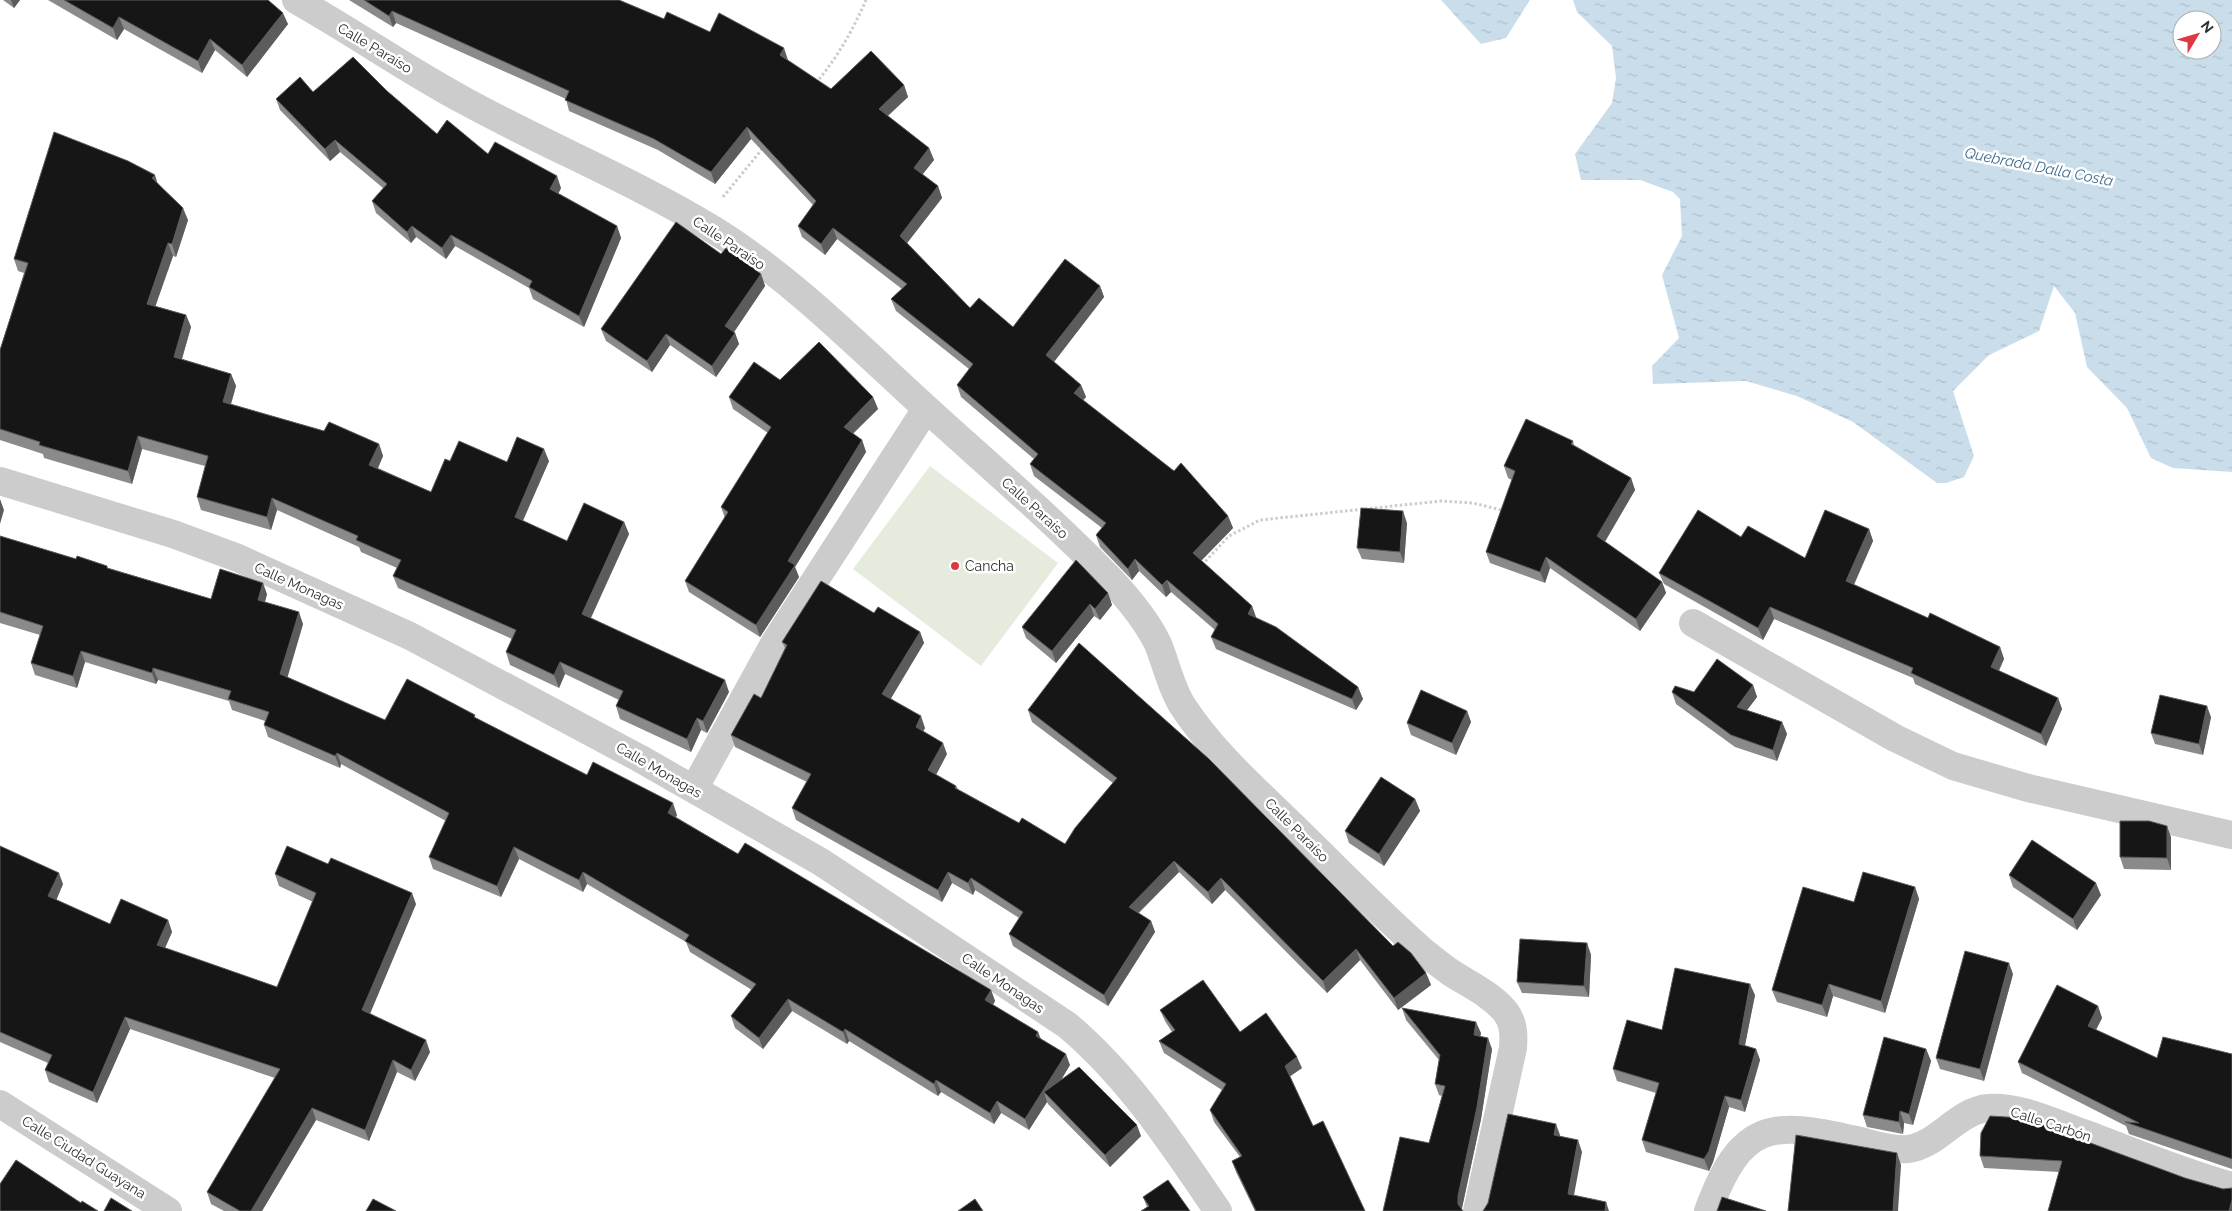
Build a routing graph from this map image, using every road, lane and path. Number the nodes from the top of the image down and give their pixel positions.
1 (296, 0) edge
2 (866, 0) edge
3 (816, 84) edge
4 (768, 141) edge
5 (702, 223) junction
6 (926, 408) junction
7 (0, 481) edge
8 (1508, 512) edge
9 (1198, 570) edge
10 (1693, 623) dead end
11 (694, 790) junction
12 (2232, 835) edge
13 (0, 1104) edge
14 (2232, 1186) edge
15 (168, 1211) edge
16 (1218, 1211) edge
17 (1477, 1211) edge
18 (1708, 1211) edge

1 - 5 street, Calle Paraíso
2 - 3 path
4 - 5 path
5 - 6 street, Calle Paraíso
6 - 11 street
6 - 17 street, Calle Paraíso
7 - 11 street, Calle Monagas
8 - 9 path
10 - 12 street
11 - 16 street, Calle Monagas
13 - 15 street, Calle Ciudad Guayana
14 - 18 street, Calle Carbón

